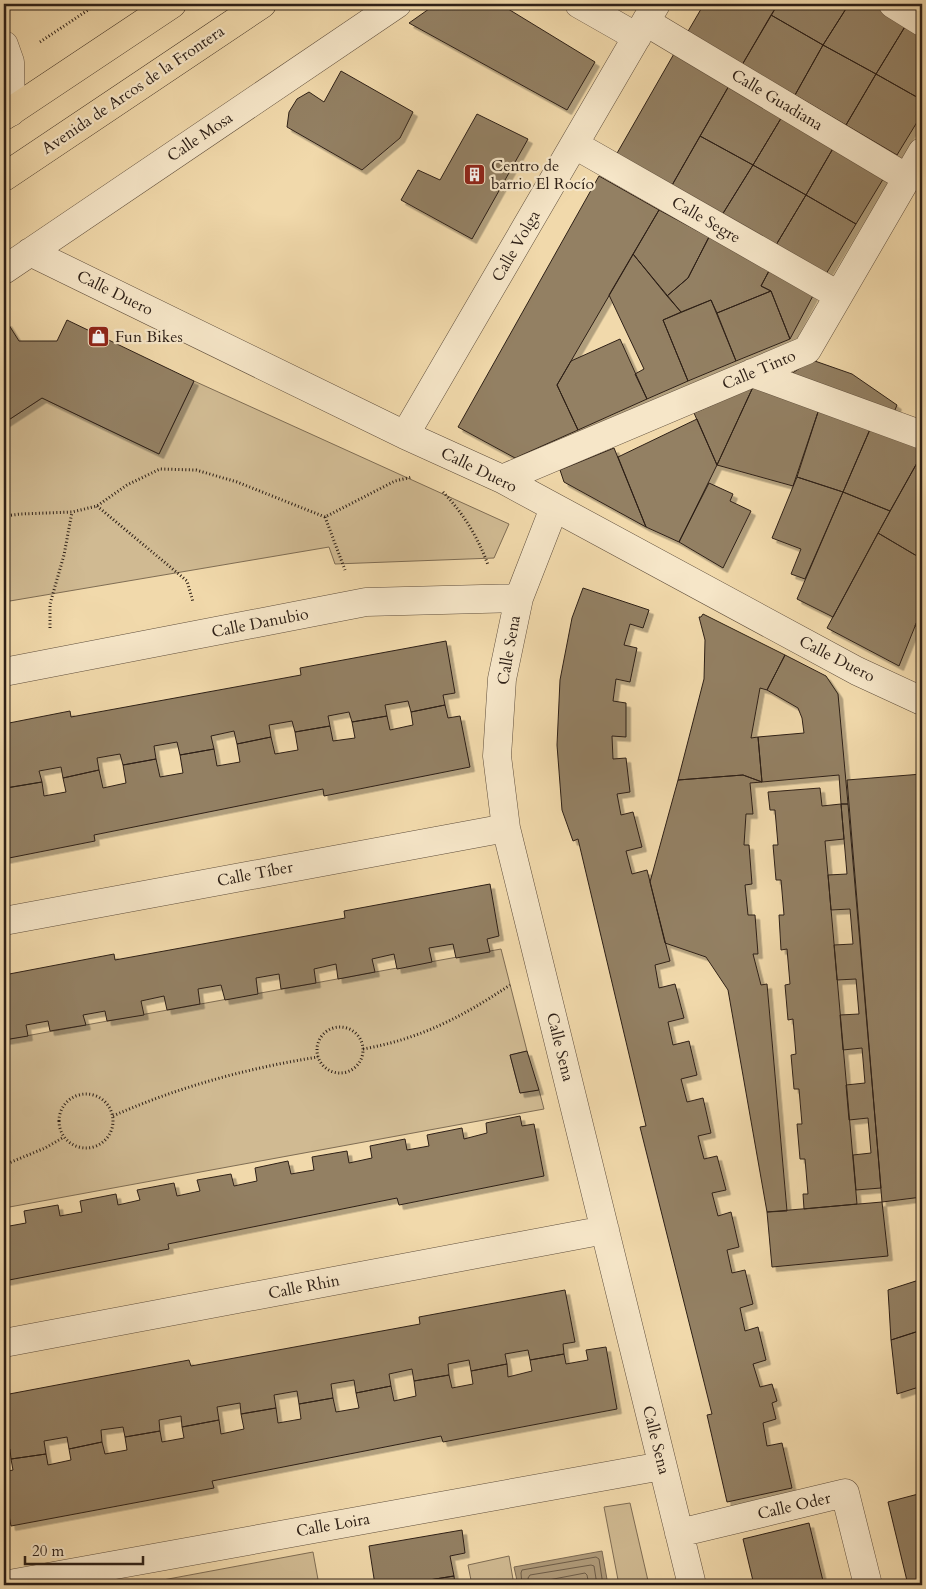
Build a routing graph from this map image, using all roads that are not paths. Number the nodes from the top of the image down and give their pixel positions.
1 (172, 4) edge
2 (262, 4) edge
3 (397, 4) edge
4 (579, 4) edge
5 (893, 4) edge
6 (646, 21) edge
7 (922, 22) edge
8 (7, 54) edge
9 (7, 114) edge
10 (575, 145) junction
11 (922, 152) edge
12 (4, 177) edge
13 (907, 178) junction
14 (30, 252) junction
15 (4, 270) edge
16 (838, 295) junction
17 (752, 373) junction
18 (405, 435) junction
19 (922, 435) edge
20 (502, 479) junction
21 (554, 508) junction
22 (519, 598) junction
23 (4, 672) edge
24 (922, 701) edge
25 (506, 828) junction
26 (4, 921) edge
27 (605, 1230) junction
28 (4, 1343) edge
29 (662, 1466) junction
30 (679, 1533) junction
31 (4, 1585) edge
32 (692, 1585) edge
33 (868, 1585) edge

1 - 9 main road
2 - 12 main road, Avenida de Arcos de la Frontera
3 - 14 street, Calle Mosa
4 - 6 street, Calle Guadiana
5 - 7 street
6 - 10 street, Calle Volga
6 - 13 street, Calle Guadiana
8 - 9 street
10 - 16 street, Calle Segre
10 - 18 street, Calle Volga
11 - 13 street, Calle Tinto
13 - 16 street, Calle Tinto
14 - 15 street, Calle Mosa
14 - 18 street, Calle Duero
16 - 17 street, Calle Tinto
17 - 19 street
17 - 20 street, Calle Tinto
18 - 20 street, Calle Duero
20 - 21 street, Calle Duero
21 - 22 street, Calle Sena
21 - 24 street, Calle Duero
22 - 23 street, Calle Danubio
22 - 25 street, Calle Sena
25 - 26 street, Calle Tíber
25 - 27 street, Calle Sena
27 - 28 street, Calle Rhin
27 - 29 street, Calle Sena
29 - 30 street, Calle Sena
29 - 31 street, Calle Loira
30 - 32 street, Calle Sena
30 - 33 street, Calle Oder

